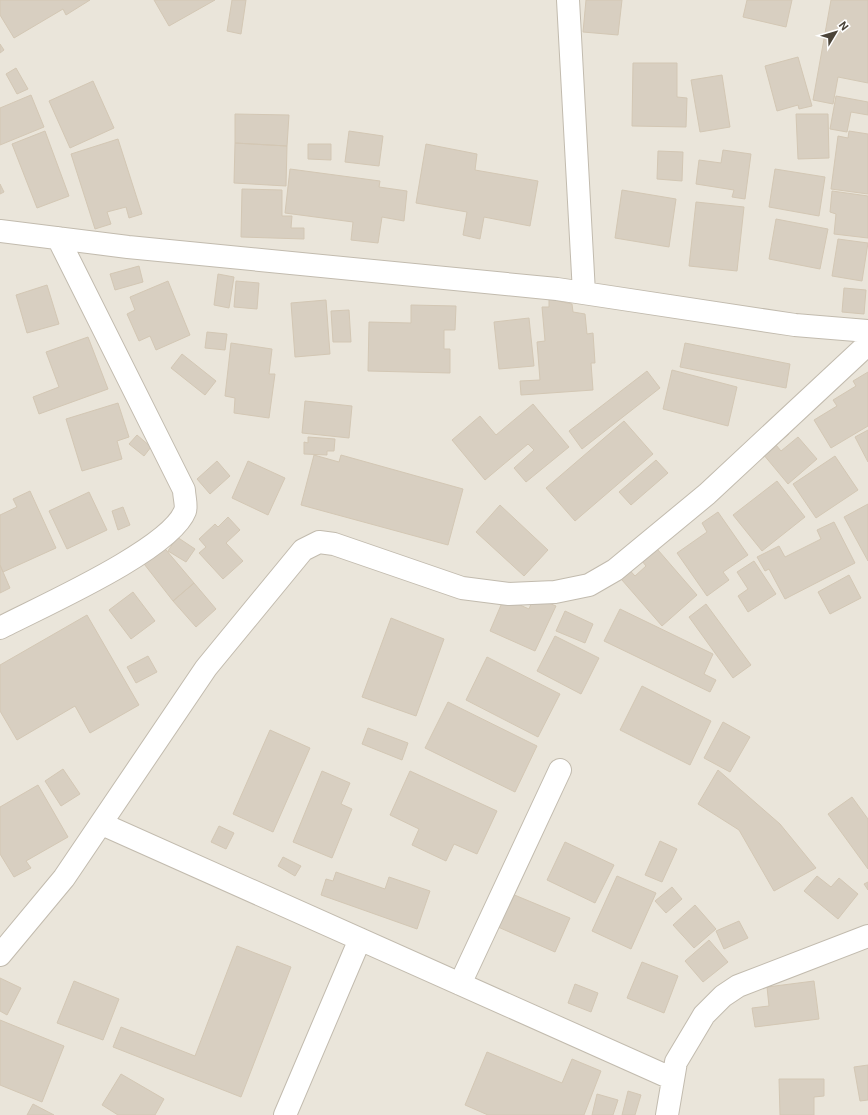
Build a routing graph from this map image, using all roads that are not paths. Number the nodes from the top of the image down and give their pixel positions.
1 (568, 0) edge
2 (0, 231) edge
3 (58, 238) junction
4 (584, 293) junction
5 (868, 330) edge
6 (868, 344) edge
7 (0, 628) edge
8 (560, 770) dead end
9 (102, 824) junction
10 (868, 936) edge
11 (360, 939) junction
12 (0, 955) edge
13 (460, 984) junction
14 (673, 1079) junction
15 (285, 1115) edge
16 (667, 1115) edge

1 - 4 street
2 - 3 street
3 - 4 street
3 - 7 street
4 - 5 street
6 - 9 street
8 - 13 street
9 - 11 street
9 - 12 street
10 - 14 street
11 - 13 street
11 - 15 street
13 - 14 street
14 - 16 street

